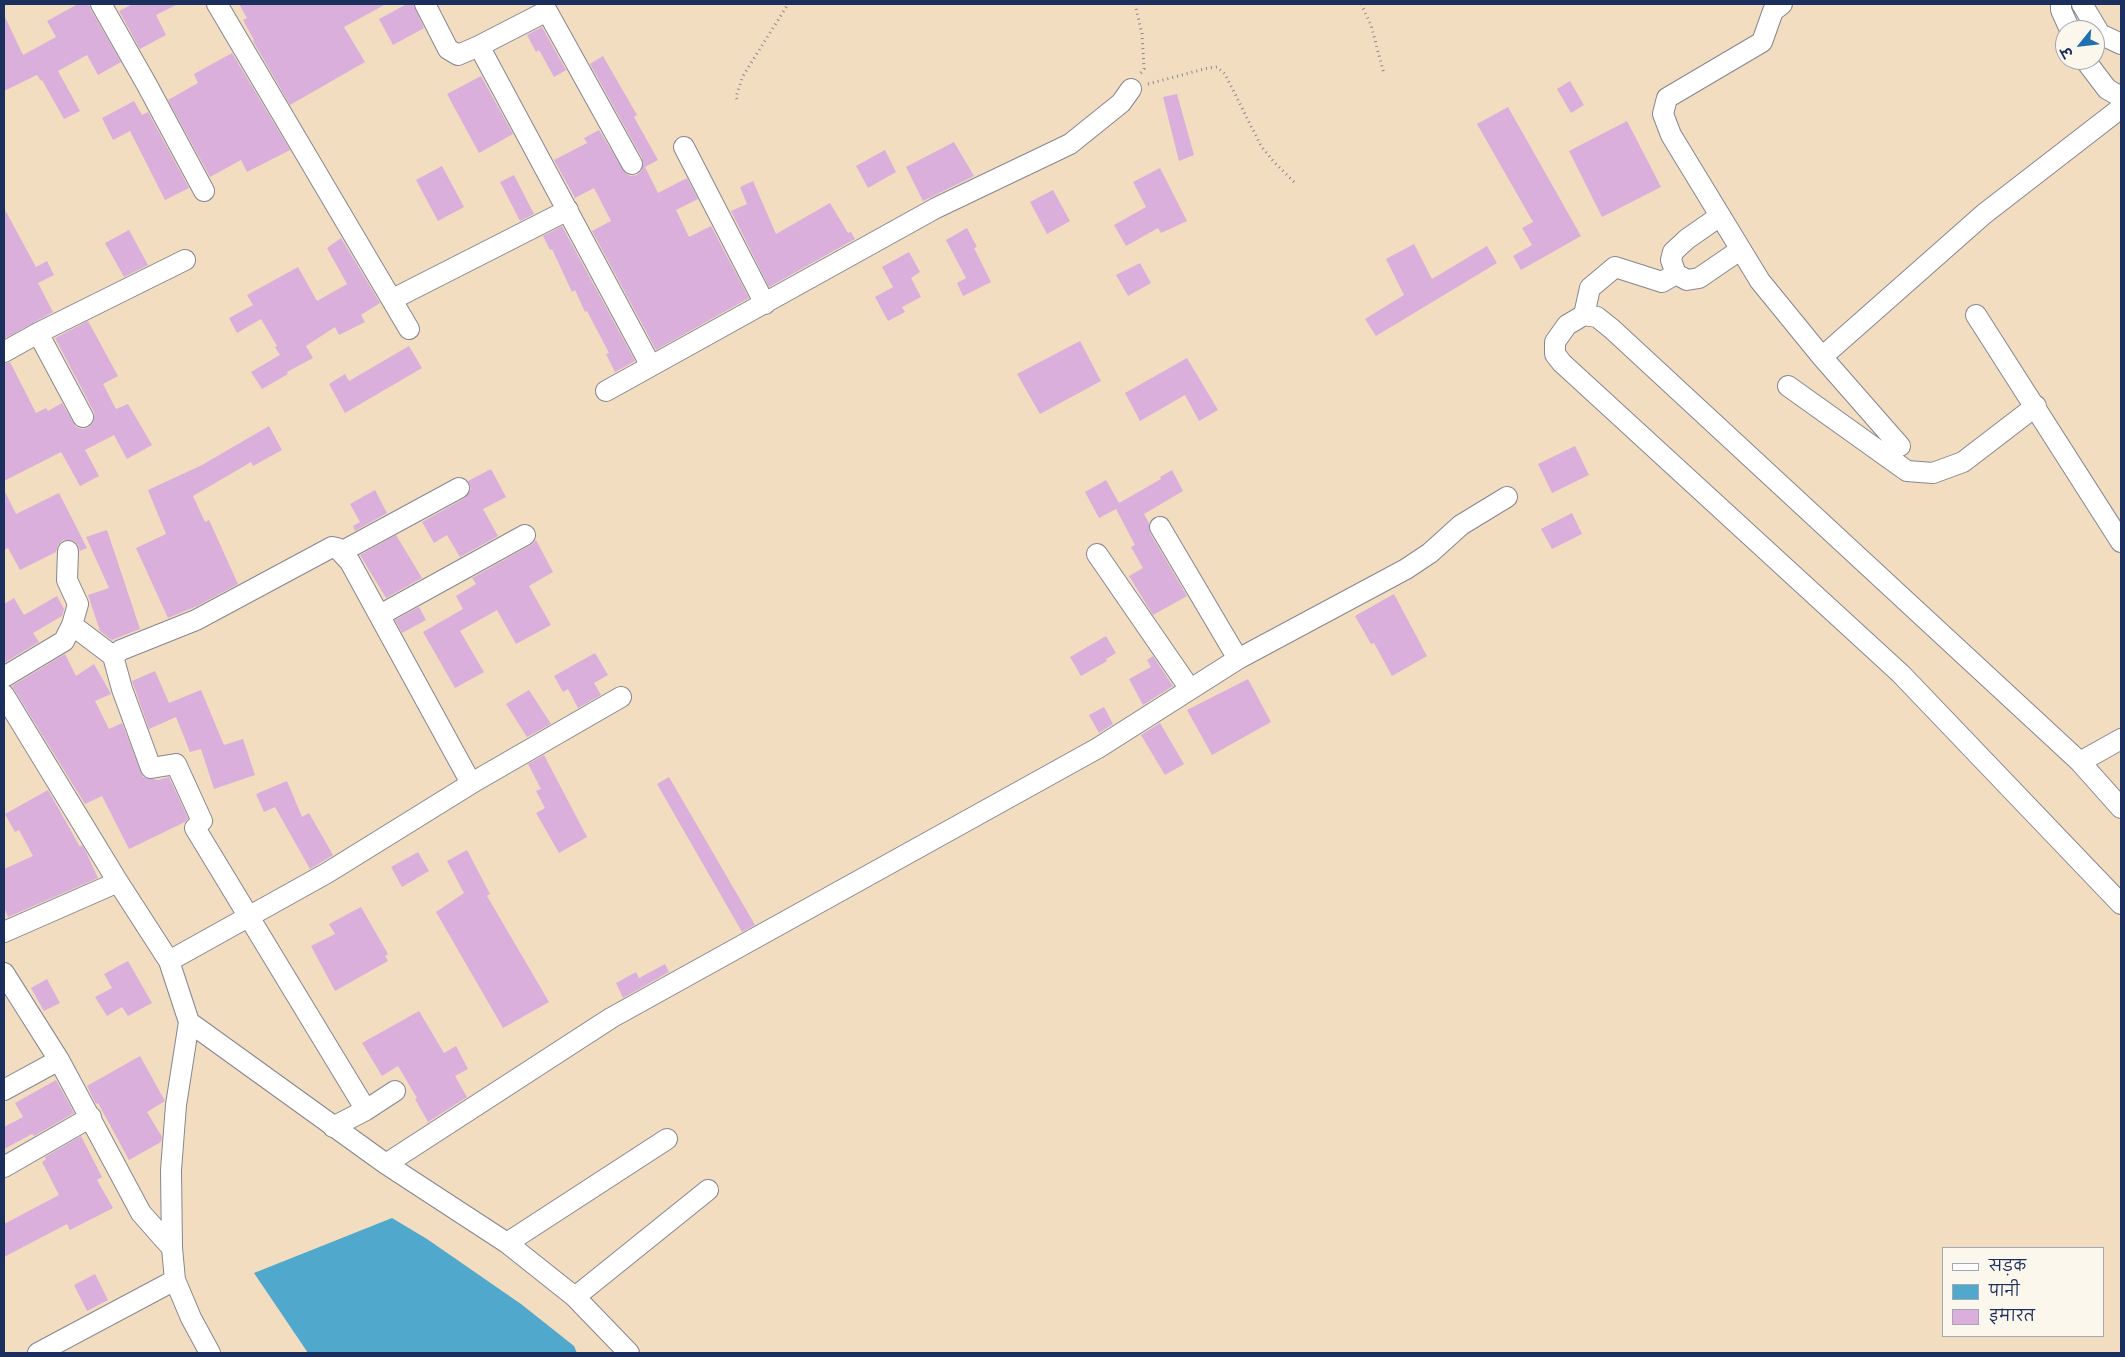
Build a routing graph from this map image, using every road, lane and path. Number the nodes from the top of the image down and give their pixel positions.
1 (101, 4) edge
2 (217, 4) edge
3 (425, 4) edge
4 (788, 4) edge
5 (1135, 4) edge
6 (1361, 4) edge
7 (1782, 4) edge
8 (2061, 4) edge
9 (2082, 4) edge
10 (2066, 20) edge
11 (2121, 44) edge
12 (478, 46) junction
13 (2093, 70) edge
14 (1384, 74) dead end
15 (1131, 89) junction
16 (2121, 97) edge
17 (737, 100) dead end
18 (2121, 108) edge
19 (684, 147) dead end
20 (632, 164) dead end
21 (1294, 182) dead end
22 (204, 191) dead end
23 (568, 210) junction
24 (1720, 216) junction
25 (1740, 250) junction
26 (185, 260) dead end
27 (1676, 274) junction
28 (393, 299) junction
29 (765, 304) junction
30 (1584, 315) junction
31 (1976, 315) dead end
32 (409, 328) dead end
33 (38, 333) junction
34 (4, 352) edge
35 (1822, 357) junction
36 (651, 366) junction
37 (1788, 386) dead end
38 (606, 391) dead end
39 (2036, 406) junction
40 (82, 417) dead end
41 (1900, 446) dead end
42 (458, 488) dead end
43 (1507, 496) dead end
44 (1160, 526) dead end
45 (525, 535) dead end
46 (2121, 542) edge
47 (68, 551) dead end
48 (341, 552) junction
49 (1098, 554) dead end
50 (380, 615) junction
51 (72, 625) junction
52 (113, 656) junction
53 (1238, 659) junction
54 (4, 677) edge
55 (1190, 689) junction
56 (4, 695) edge
57 (621, 697) dead end
58 (2121, 739) edge
59 (2080, 762) junction
60 (471, 783) junction
61 (2121, 808) edge
62 (118, 882) junction
63 (2121, 904) edge
64 (250, 917) junction
65 (4, 932) edge
66 (169, 961) junction
67 (4, 973) edge
68 (189, 1022) junction
69 (59, 1060) junction
70 (4, 1090) edge
71 (395, 1090) dead end
72 (366, 1110) junction
73 (91, 1117) junction
74 (333, 1127) junction
75 (667, 1138) dead end
76 (386, 1164) junction
77 (4, 1167) edge
78 (708, 1190) dead end
79 (507, 1242) junction
80 (172, 1248) junction
81 (175, 1280) junction
82 (575, 1297) junction
83 (38, 1353) edge
84 (210, 1353) edge
85 (629, 1353) edge

1 - 22 street
2 - 28 street
3 - 12 street
4 - 17 path
5 - 15 path
6 - 14 path
7 - 24 street
8 - 10 street
9 - 11 street
12 - 20 street
12 - 23 street
13 - 16 street
15 - 21 path
15 - 29 street
18 - 35 street
19 - 29 street
23 - 28 street
23 - 36 street
24 - 25 street
24 - 27 street
25 - 27 street
25 - 35 street
26 - 33 street
27 - 30 street
28 - 32 street
29 - 36 street
30 - 59 street
30 - 63 street
31 - 39 street
33 - 34 street
33 - 40 street
35 - 41 street
36 - 38 street
37 - 39 street
39 - 46 street
42 - 48 street
43 - 53 street
44 - 53 street
45 - 50 street
47 - 51 street
48 - 50 street
48 - 52 street
49 - 55 street
50 - 60 street
51 - 52 street
51 - 54 street
52 - 64 street
53 - 55 street
55 - 76 street
56 - 62 street
57 - 60 street
58 - 59 street
59 - 61 street
60 - 64 street
62 - 65 street
62 - 66 street
64 - 66 street
64 - 72 street
66 - 68 street
67 - 69 street
68 - 74 street
68 - 80 street
69 - 70 street
69 - 73 street
71 - 72 street
72 - 74 street
73 - 77 street
73 - 80 street
74 - 76 street
75 - 79 street
76 - 79 street
78 - 82 street
79 - 82 street
80 - 81 street
81 - 83 street
81 - 84 street
82 - 85 street

